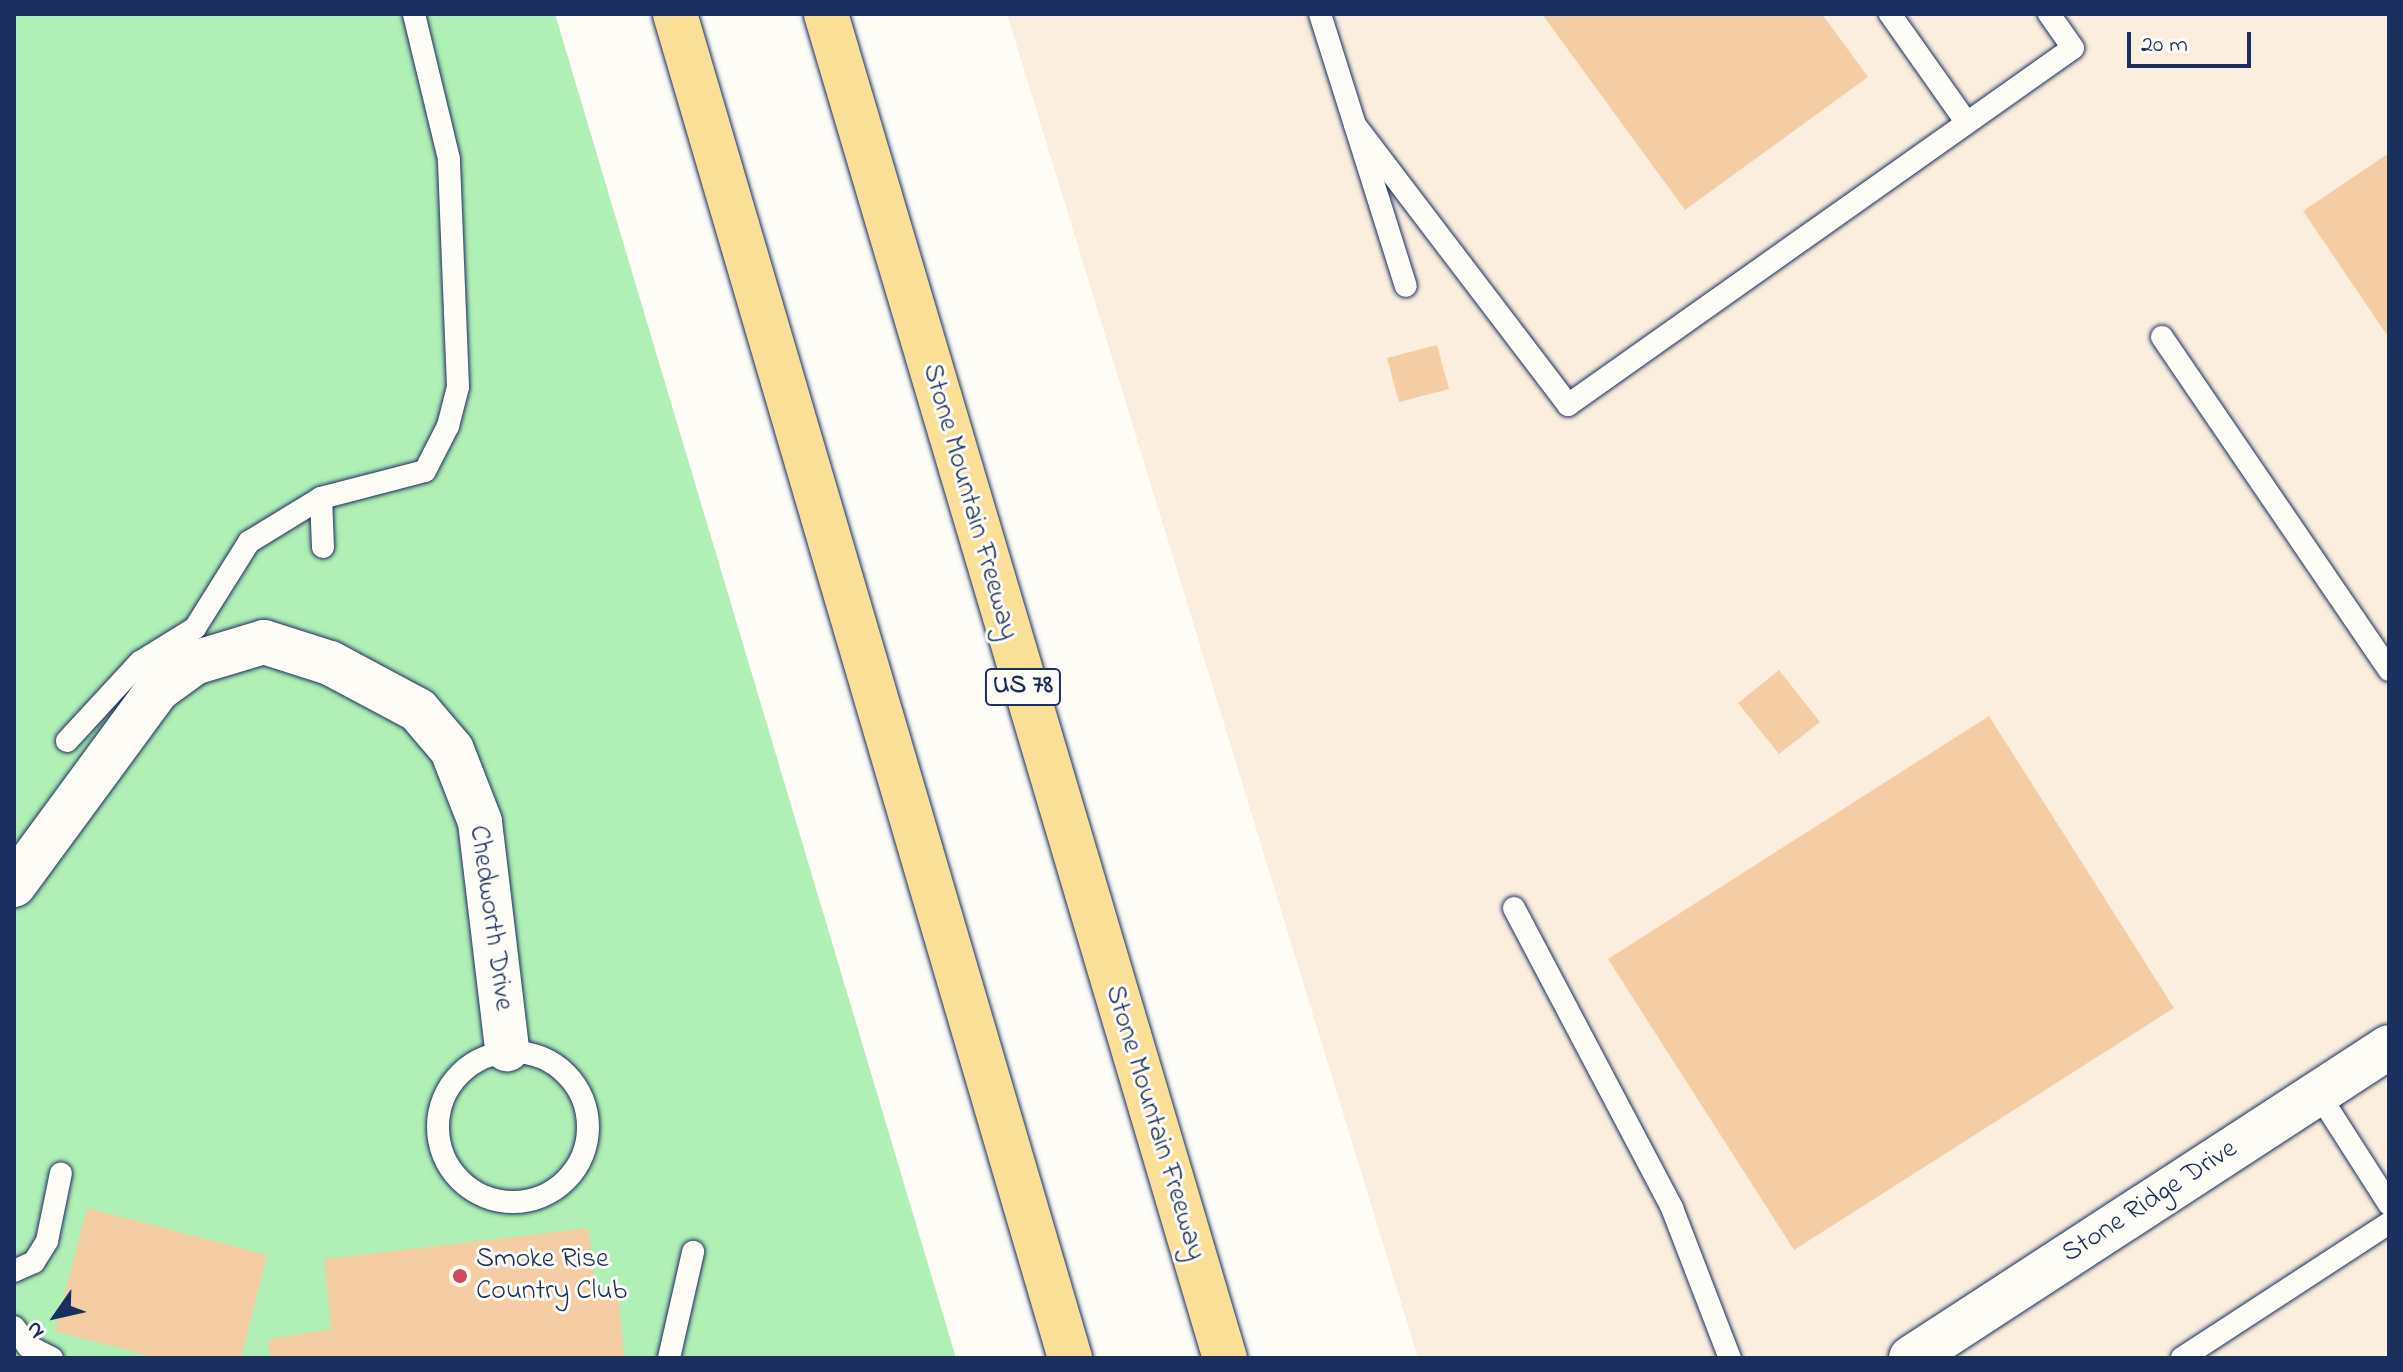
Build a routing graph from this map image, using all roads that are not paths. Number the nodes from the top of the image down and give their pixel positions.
1 (414, 14) edge
2 (675, 14) edge
3 (826, 14) edge
4 (1320, 14) edge
5 (1890, 14) edge
6 (2049, 14) edge
7 (1967, 123) junction
8 (1355, 125) junction
9 (1406, 286) dead end
10 (2162, 337) dead end
11 (321, 498) junction
12 (323, 547) dead end
13 (2389, 670) edge
14 (67, 741) dead end
15 (14, 885) edge
16 (1514, 908) dead end
17 (2389, 1047) edge
18 (507, 1049) junction
19 (2318, 1093) junction
20 (61, 1173) dead end
21 (2389, 1204) edge
22 (2389, 1223) edge
23 (693, 1252) dead end
24 (14, 1271) edge
25 (14, 1327) edge
26 (52, 1358) edge
27 (669, 1358) edge
28 (1070, 1358) edge
29 (1225, 1358) edge
30 (1730, 1358) edge
31 (1911, 1358) edge
32 (2182, 1358) edge

1 - 11 lane
2 - 28 highway
3 - 29 highway, Stone Mountain Freeway / US 78
4 - 8 lane
5 - 7 lane
6 - 7 lane
7 - 8 lane
8 - 9 lane
10 - 13 lane
11 - 12 lane
11 - 14 lane
15 - 18 street, Chedworth Drive
16 - 30 lane
17 - 19 street, Stone Ridge Drive
18 - 18 lane
19 - 21 lane
19 - 31 street, Stone Ridge Drive
20 - 24 lane
22 - 32 lane
23 - 27 lane
25 - 26 lane

